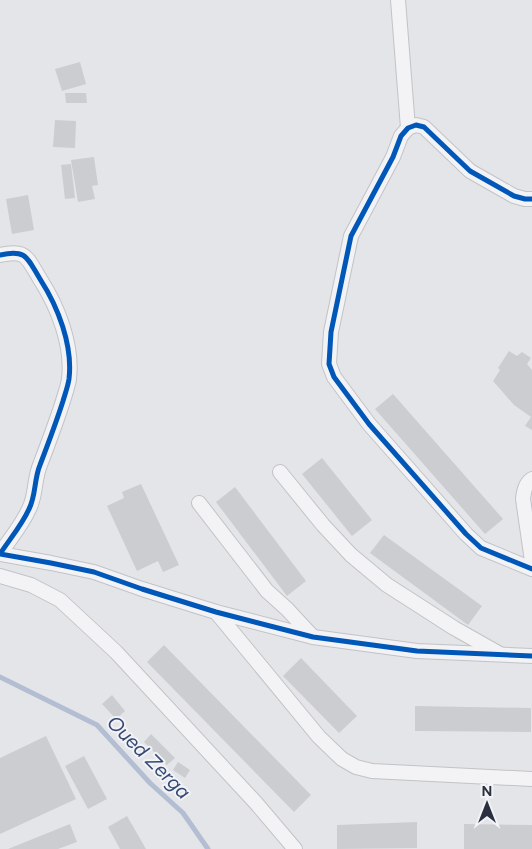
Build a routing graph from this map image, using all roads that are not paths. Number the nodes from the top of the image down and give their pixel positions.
1 (398, 0) edge
2 (408, 128) junction
3 (532, 199) edge
4 (0, 255) edge
5 (280, 472) dead end
6 (532, 480) edge
7 (199, 503) dead end
8 (532, 561) edge
9 (532, 569) edge
10 (0, 576) edge
11 (216, 612) junction
12 (313, 637) junction
13 (503, 655) junction
14 (532, 656) edge
15 (532, 779) edge
16 (295, 849) edge

1 - 2 street
2 - 3 street
2 - 9 street
4 - 11 street
5 - 13 street
6 - 8 street
7 - 12 street
10 - 16 street
11 - 12 street
11 - 15 street
12 - 13 street
13 - 14 street

